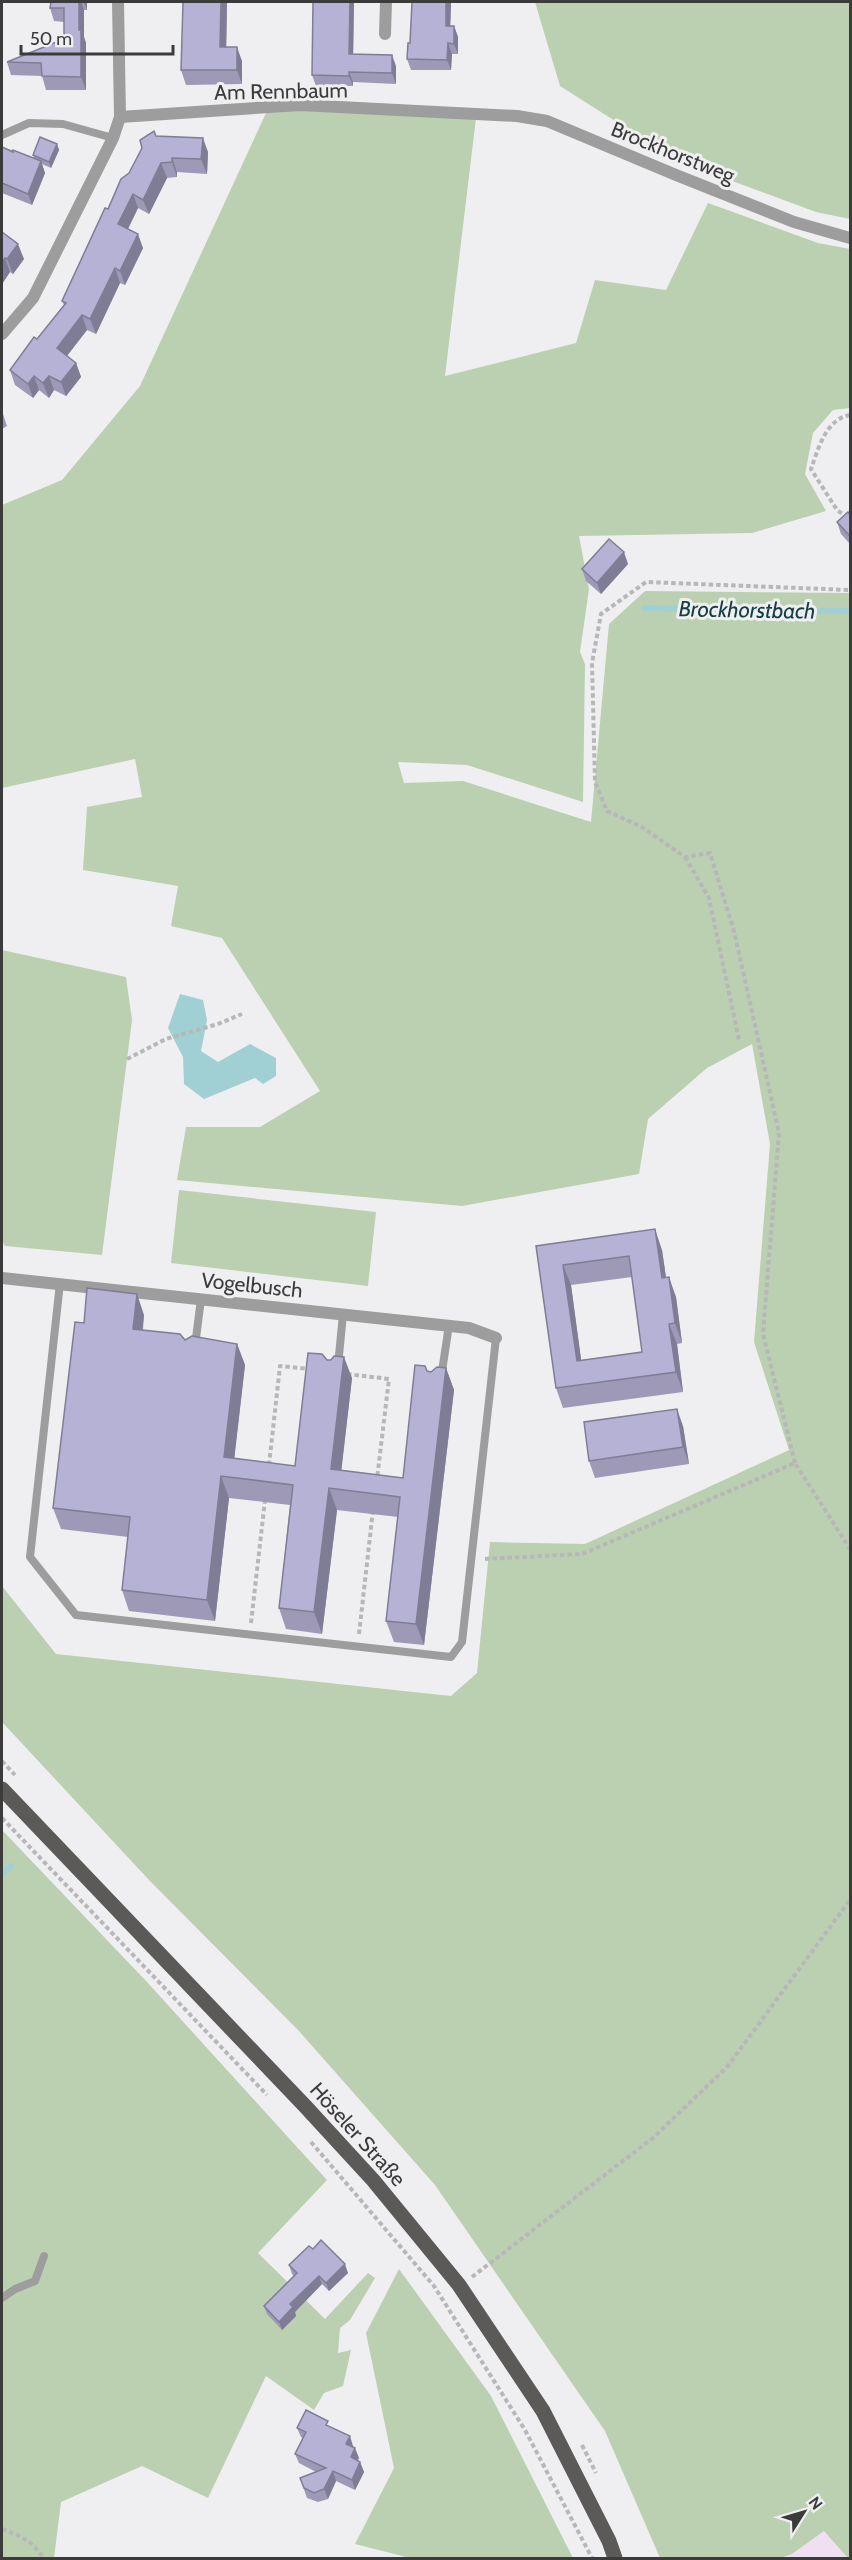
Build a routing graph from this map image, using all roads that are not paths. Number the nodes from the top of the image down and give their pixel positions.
1 (118, 2) edge
2 (386, 2) edge
3 (385, 34) dead end
4 (478, 112) joint
5 (120, 117) junction
6 (2, 135) edge
7 (113, 138) junction
8 (850, 238) edge
9 (2, 334) edge
10 (2, 1278) edge
11 (60, 1283) junction
12 (201, 1299) junction
13 (343, 1314) junction
14 (449, 1325) junction
15 (496, 1338) joint
16 (194, 1356) edge
17 (337, 1374) edge
18 (439, 1388) edge
19 (2, 1789) edge
20 (44, 2256) dead end
21 (2, 2296) edge
22 (615, 2559) edge

1 - 5 street
2 - 3 street
4 - 5 street, Am Rennbaum
4 - 8 street, Brockhorstweg
5 - 7 street
6 - 7 lane
7 - 9 street
10 - 11 street, Vogelbusch
11 - 12 street, Vogelbusch
11 - 15 lane
12 - 13 street, Vogelbusch
12 - 16 lane
13 - 14 street, Vogelbusch
13 - 17 lane
14 - 15 street, Vogelbusch
14 - 18 lane
19 - 22 main road, Höseler Straße
20 - 21 lane

